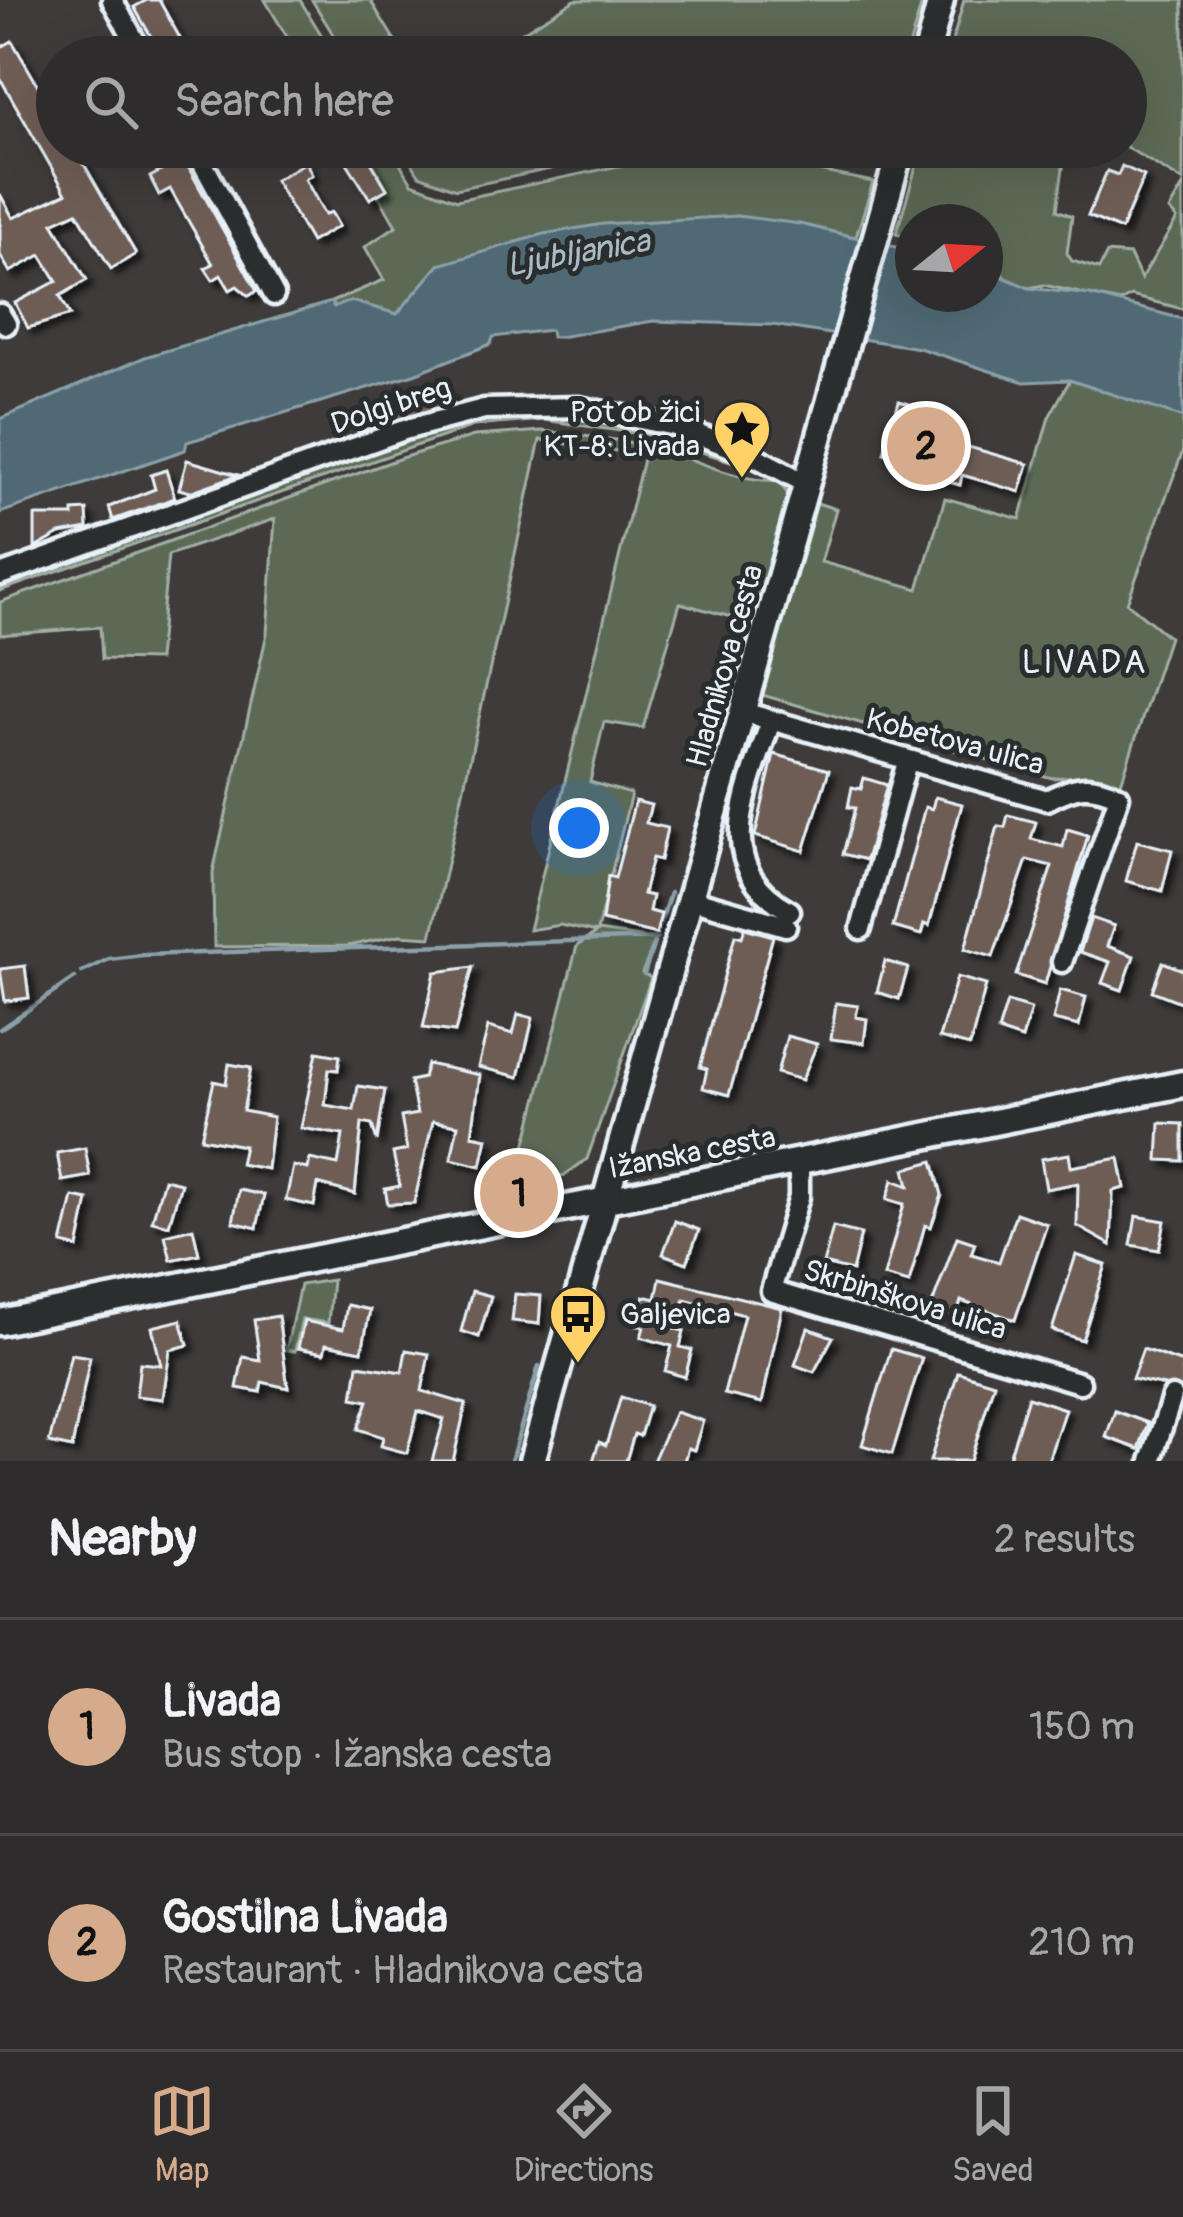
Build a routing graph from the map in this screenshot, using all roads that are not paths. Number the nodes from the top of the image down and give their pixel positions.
1 (112, 0) edge
2 (941, 0) edge
3 (132, 36) edge
4 (932, 36) edge
5 (205, 168) edge
6 (895, 168) edge
7 (274, 295) dead end
8 (806, 484) junction
9 (0, 575) edge
10 (743, 712) junction
11 (772, 721) junction
12 (907, 762) junction
13 (690, 899) junction
14 (861, 929) dead end
15 (1062, 962) dead end
16 (1183, 1084) edge
17 (799, 1162) junction
18 (606, 1201) junction
19 (0, 1322) edge
20 (1080, 1383) dead end
21 (1172, 1397) dead end
22 (532, 1461) edge
23 (1151, 1461) edge

1 - 3 street
2 - 4 main road
5 - 7 street
6 - 8 main road, Hladnikova cesta
8 - 9 street, Dolgi breg
8 - 10 main road, Hladnikova cesta
10 - 11 street, Kobetova ulica
10 - 13 main road, Hladnikova cesta
11 - 12 street, Kobetova ulica
11 - 13 street, Hladnikova cesta
12 - 14 street
12 - 15 street, Kobetova ulica
13 - 18 main road, Hladnikova cesta
16 - 17 main road, Ižanska cesta
17 - 18 main road, Ižanska cesta
17 - 20 street, Skrbinškova ulica
18 - 19 main road, Ižanska cesta
18 - 22 main road, Hladnikova cesta
21 - 23 street

